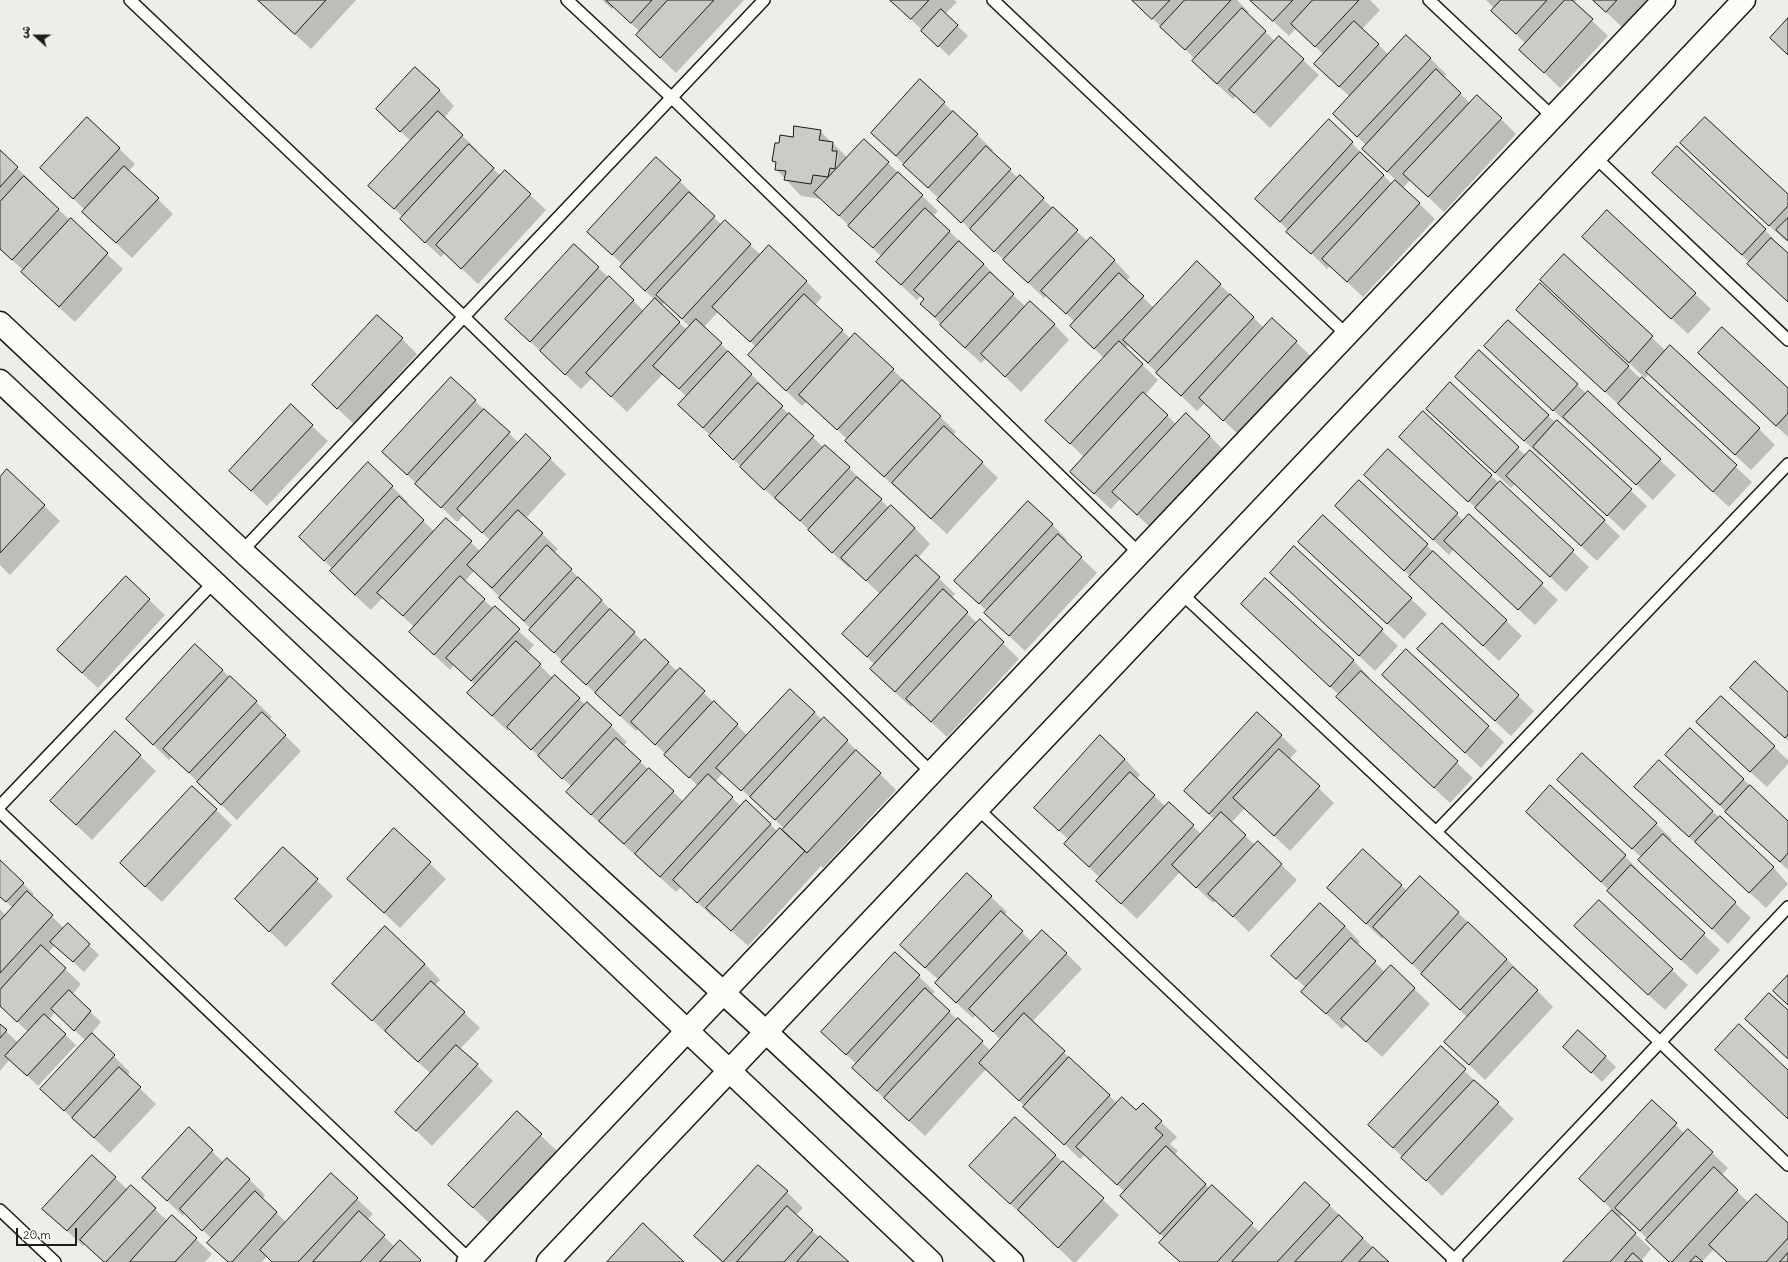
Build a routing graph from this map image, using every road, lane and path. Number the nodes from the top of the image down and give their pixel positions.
1 (130, 0) edge
2 (567, 0) edge
3 (764, 0) edge
4 (993, 0) edge
5 (1429, 0) edge
6 (1664, 0) edge
7 (1744, 0) edge
8 (671, 97) junction
9 (1553, 117) junction
10 (1595, 157) junction
11 (463, 316) junction
12 (0, 323) edge
13 (1347, 335) junction
14 (1788, 340) edge
15 (0, 381) edge
16 (1788, 464) edge
17 (242, 551) junction
18 (1140, 554) junction
19 (214, 582) junction
20 (1182, 594) junction
21 (932, 773) junction
22 (0, 806) edge
23 (978, 809) junction
24 (0, 812) edge
25 (1436, 832) junction
26 (1788, 907) edge
27 (723, 993) junction
28 (688, 1031) junction
29 (766, 1032) junction
30 (1660, 1042) junction
31 (730, 1071) junction
32 (1788, 1165) edge
33 (0, 1210) edge
34 (469, 1261) edge
35 (1455, 1261) edge
36 (55, 1262) edge
37 (548, 1262) edge
38 (931, 1262) edge
39 (1012, 1262) edge

1 - 11 lane
2 - 8 lane
3 - 8 lane
4 - 13 lane
5 - 9 lane
6 - 9 street
7 - 10 street
8 - 11 lane
8 - 18 lane
9 - 13 street
10 - 14 lane
10 - 20 street
11 - 17 lane
11 - 21 lane
12 - 17 street
13 - 18 street
15 - 19 street
16 - 25 lane
17 - 27 street
18 - 21 street
19 - 22 lane
19 - 28 street
20 - 23 street
20 - 25 lane
21 - 27 street
23 - 29 street
23 - 35 lane
24 - 34 lane
25 - 30 lane
26 - 30 lane
27 - 28 street
27 - 29 street
28 - 31 street
28 - 34 street
29 - 31 street
29 - 39 street
30 - 32 lane
30 - 35 lane
31 - 37 street
31 - 38 street
33 - 36 lane

